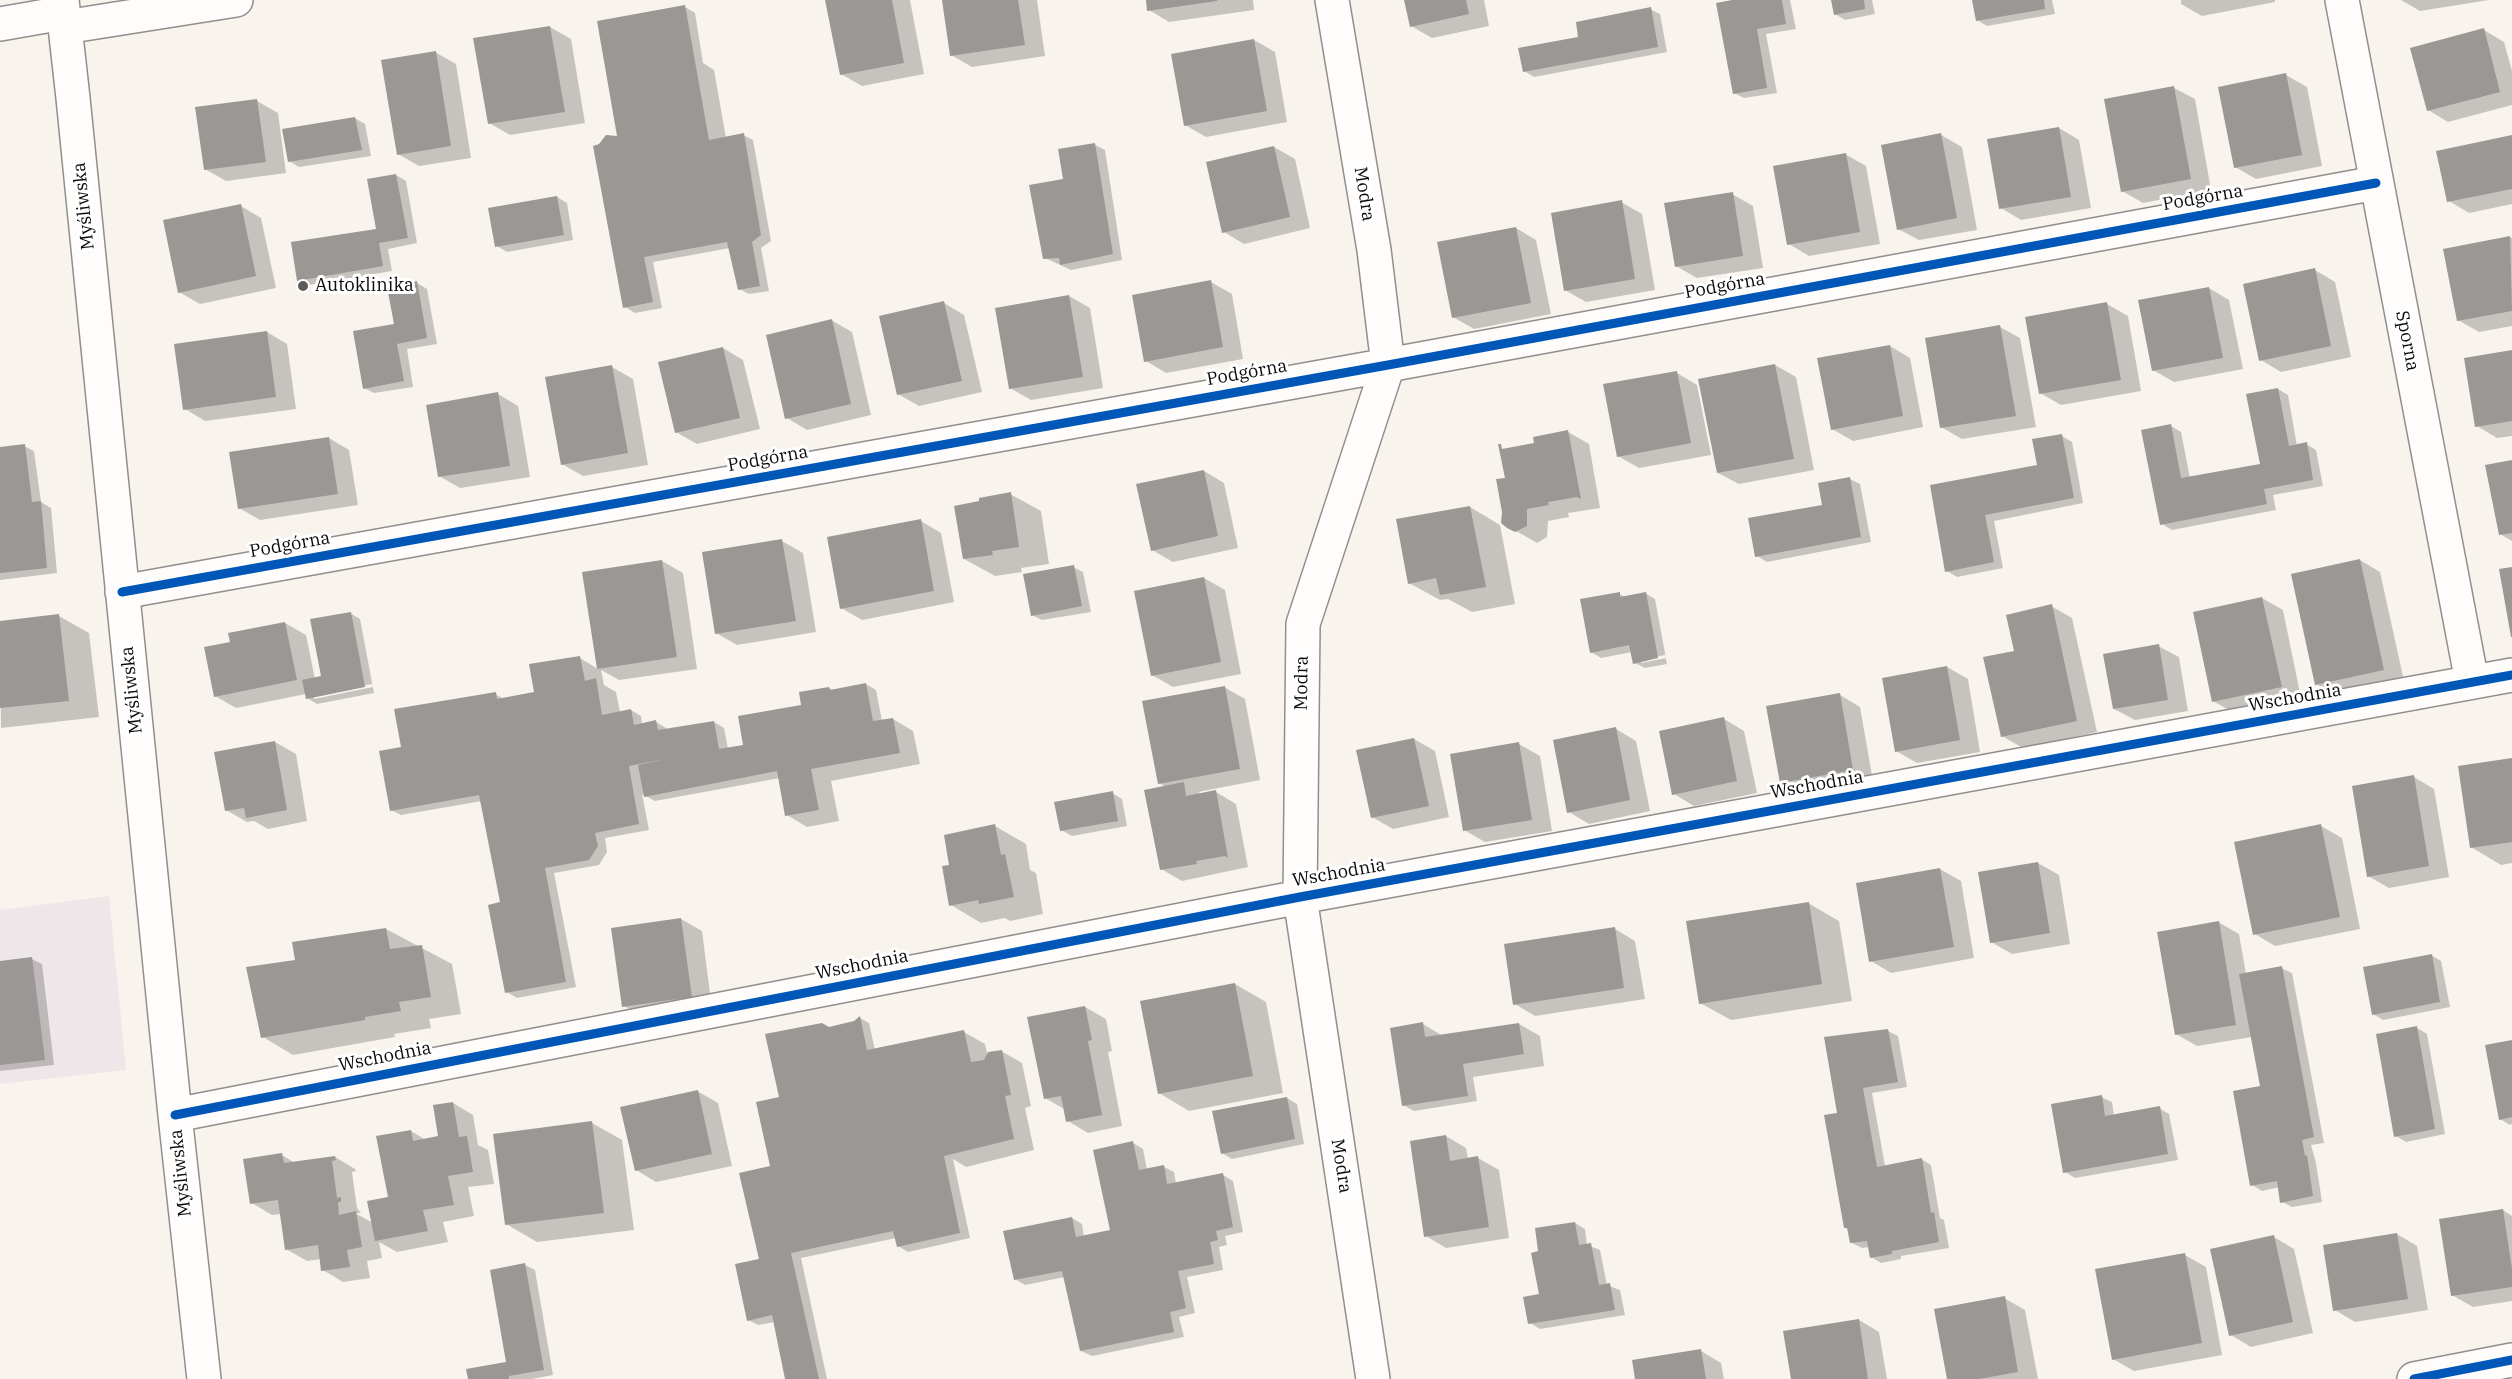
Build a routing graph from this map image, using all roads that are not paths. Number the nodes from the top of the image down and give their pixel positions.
1 (236, 0) edge
2 (1332, 0) edge
3 (2342, 0) edge
4 (63, 13) edge
5 (0, 24) edge
6 (2376, 183) junction
7 (1388, 364) junction
8 (122, 592) junction
9 (2512, 675) edge
10 (2472, 682) junction
11 (1300, 897) junction
12 (175, 1115) junction
13 (2512, 1360) edge
14 (204, 1379) edge
15 (1373, 1379) edge
16 (2414, 1379) edge

1 - 4 street
2 - 7 street, Modra
3 - 6 street, Sporna
4 - 5 street
4 - 8 street, Myśliwska
6 - 7 street, Podgórna
6 - 10 street, Sporna
7 - 8 street, Podgórna
7 - 11 street, Modra
8 - 12 street, Myśliwska
9 - 10 street, Wschodnia
10 - 11 street, Wschodnia
11 - 12 street, Wschodnia
11 - 15 street, Modra
12 - 14 street, Myśliwska
13 - 16 street

